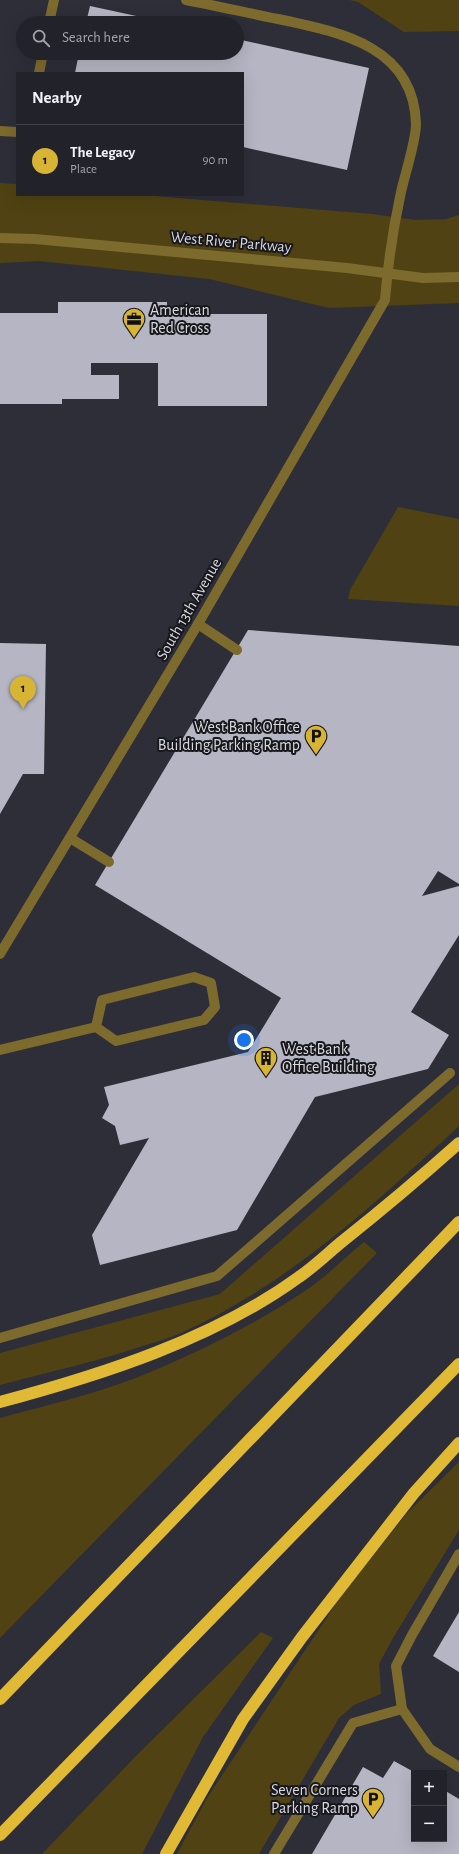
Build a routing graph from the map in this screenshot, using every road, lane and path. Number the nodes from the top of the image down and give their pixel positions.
1 (54, 0) edge
2 (186, 0) edge
3 (51, 16) edge
4 (42, 60) edge
5 (39, 72) edge
6 (0, 131) edge
7 (16, 132) edge
8 (0, 238) edge
9 (387, 274) junction
10 (459, 277) edge
11 (198, 624) junction
12 (236, 650) dead end
13 (70, 838) junction
14 (109, 862) dead end
15 (0, 954) edge
16 (96, 1027) junction
17 (0, 1050) edge
18 (450, 1073) dead end
19 (459, 1143) edge
20 (459, 1222) edge
21 (0, 1338) edge
22 (459, 1364) edge
23 (0, 1402) edge
24 (459, 1444) edge
25 (459, 1554) edge
26 (0, 1698) edge
27 (402, 1709) junction
28 (459, 1767) edge
29 (0, 1835) edge
30 (166, 1854) edge
31 (274, 1854) edge

1 - 3 street
2 - 9 street, South 13th Avenue
4 - 5 street
6 - 7 street
8 - 9 street, West River Parkway
9 - 10 street, West River Parkway
9 - 11 street, South 13th Avenue
11 - 12 street
11 - 13 street, South 13th Avenue
13 - 14 street
13 - 15 street, South 13th Avenue
16 - 16 street
16 - 17 street
18 - 21 street
19 - 23 highway
20 - 26 highway
22 - 29 highway
24 - 30 highway
25 - 27 street
27 - 28 street
27 - 31 street

